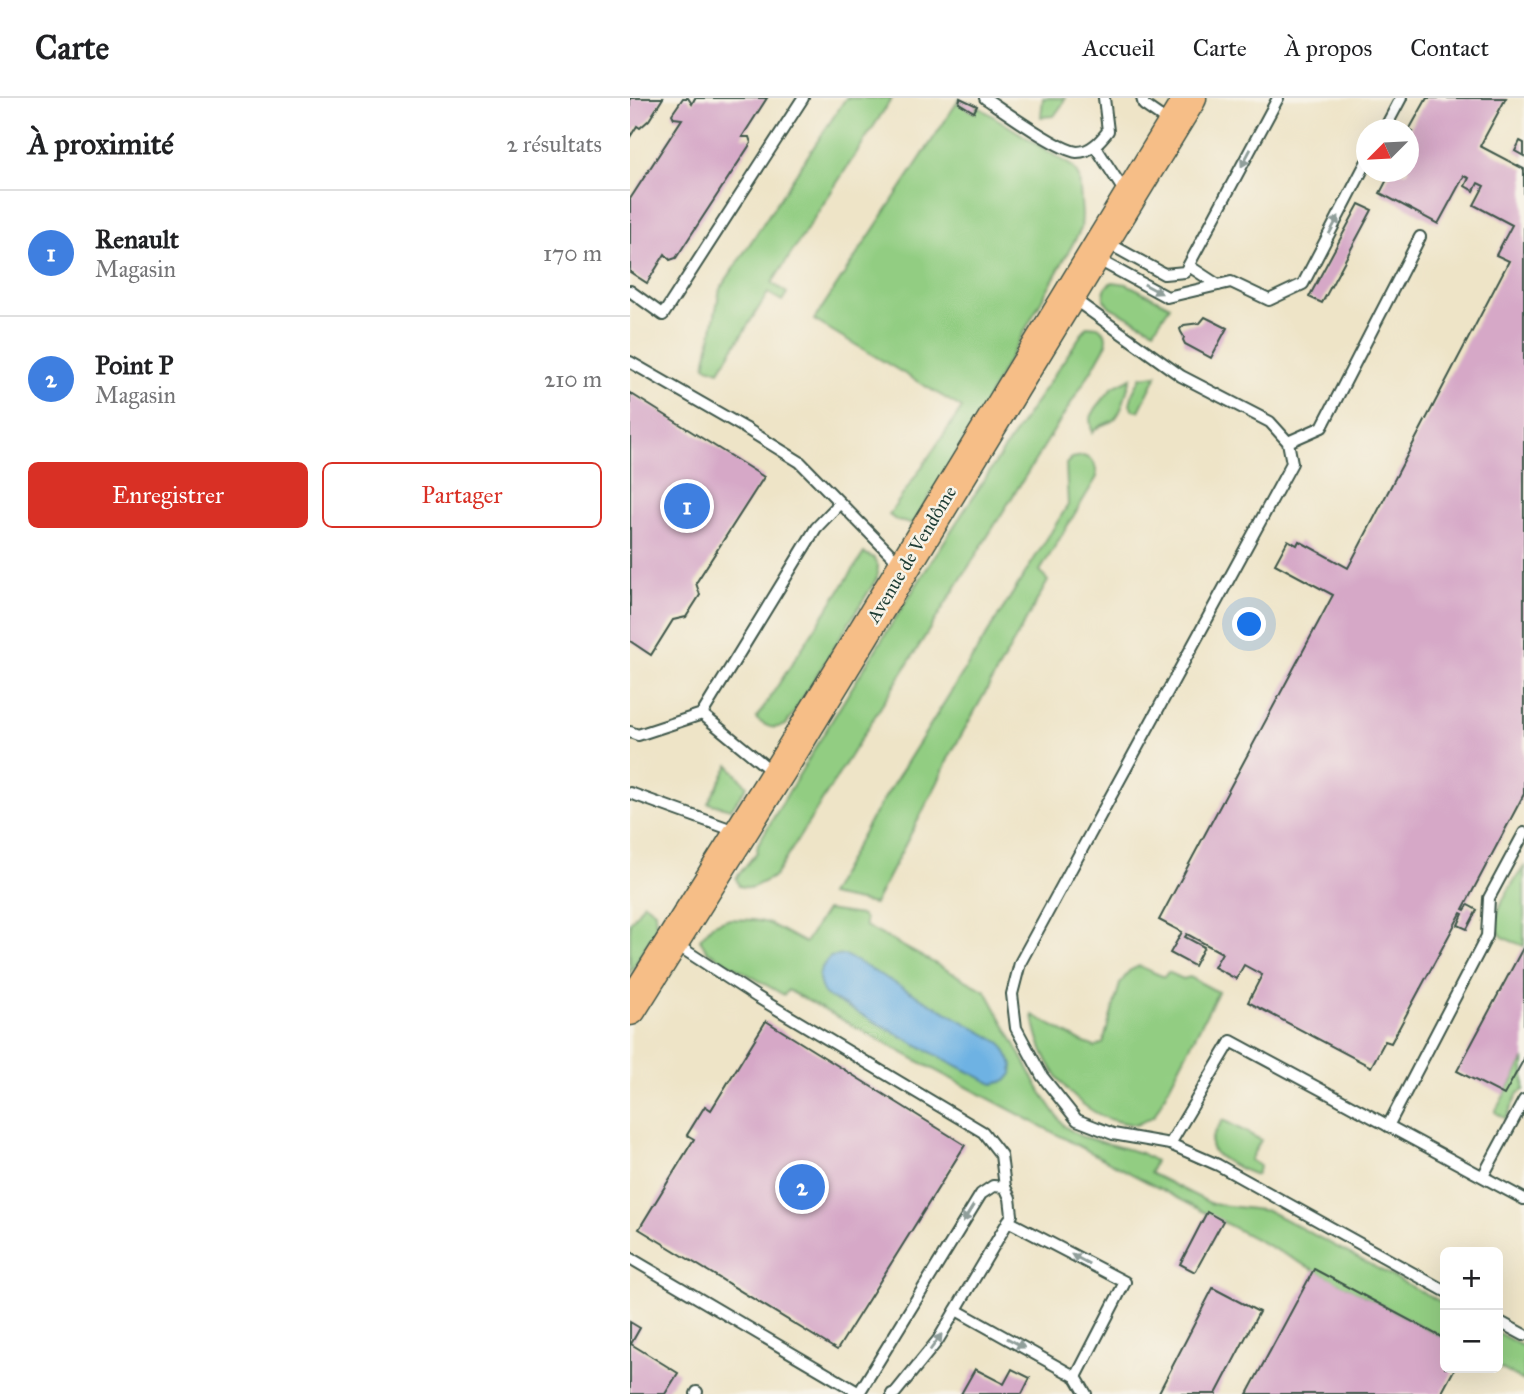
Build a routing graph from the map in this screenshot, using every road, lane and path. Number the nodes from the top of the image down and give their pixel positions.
1 (803, 98) edge
2 (985, 98) edge
3 (1104, 98) edge
4 (1142, 98) edge
5 (1189, 98) edge
6 (1278, 98) edge
7 (1401, 98) edge
8 (1390, 119) edge
9 (1173, 125) junction
10 (1095, 146) junction
11 (1357, 182) edge
12 (1129, 198) junction
13 (1420, 237) dead end
14 (1097, 249) junction
15 (1189, 266) junction
16 (1218, 285) junction
17 (630, 291) edge
18 (1069, 295) junction
19 (630, 362) edge
20 (1288, 442) junction
21 (840, 503) junction
22 (903, 568) junction
23 (702, 714) junction
24 (630, 732) edge
25 (776, 775) junction
26 (630, 793) edge
27 (740, 832) junction
28 (1524, 833) edge
29 (672, 942) junction
30 (630, 1009) edge
31 (1524, 1100) edge
32 (1388, 1126) junction
33 (1170, 1144) junction
34 (1483, 1176) junction
35 (1005, 1187) junction
36 (1524, 1199) edge
37 (1009, 1221) junction
38 (630, 1258) edge
39 (1440, 1288) edge
40 (956, 1310) junction
41 (1503, 1324) edge
42 (1524, 1335) edge
43 (1076, 1377) junction
44 (860, 1394) edge
45 (892, 1394) edge
46 (1086, 1394) edge

1 - 17 lane
2 - 10 lane
3 - 10 lane
4 - 9 lane
5 - 9 main road, Avenue de Vendôme
6 -> 15 lane
7 - 8 lane
9 - 12 main road, Avenue de Vendôme
10 - 12 lane
16 -> 11 lane
12 - 14 main road, Avenue de Vendôme
13 - 20 lane
14 - 15 lane
14 -> 16 lane
14 - 18 main road, Avenue de Vendôme
15 - 16 lane
18 - 20 lane
18 - 22 main road, Avenue de Vendôme
19 - 21 lane
20 - 33 lane
21 - 22 lane
21 - 23 lane
22 - 25 main road, Avenue de Vendôme
23 - 24 lane
23 - 25 lane
25 - 27 main road, Avenue de Vendôme
26 - 27 lane
27 - 29 main road, Avenue de Vendôme
28 - 32 lane
29 - 30 main road, Avenue de Vendôme
29 - 35 lane
31 - 34 lane
32 - 33 lane
32 - 34 lane
33 - 39 lane
34 - 36 lane
35 - 37 lane
35 -> 44 lane
37 - 40 lane
43 -> 37 lane
38 - 44 lane
40 -> 43 lane
45 -> 40 lane
41 - 42 lane
43 - 46 lane

